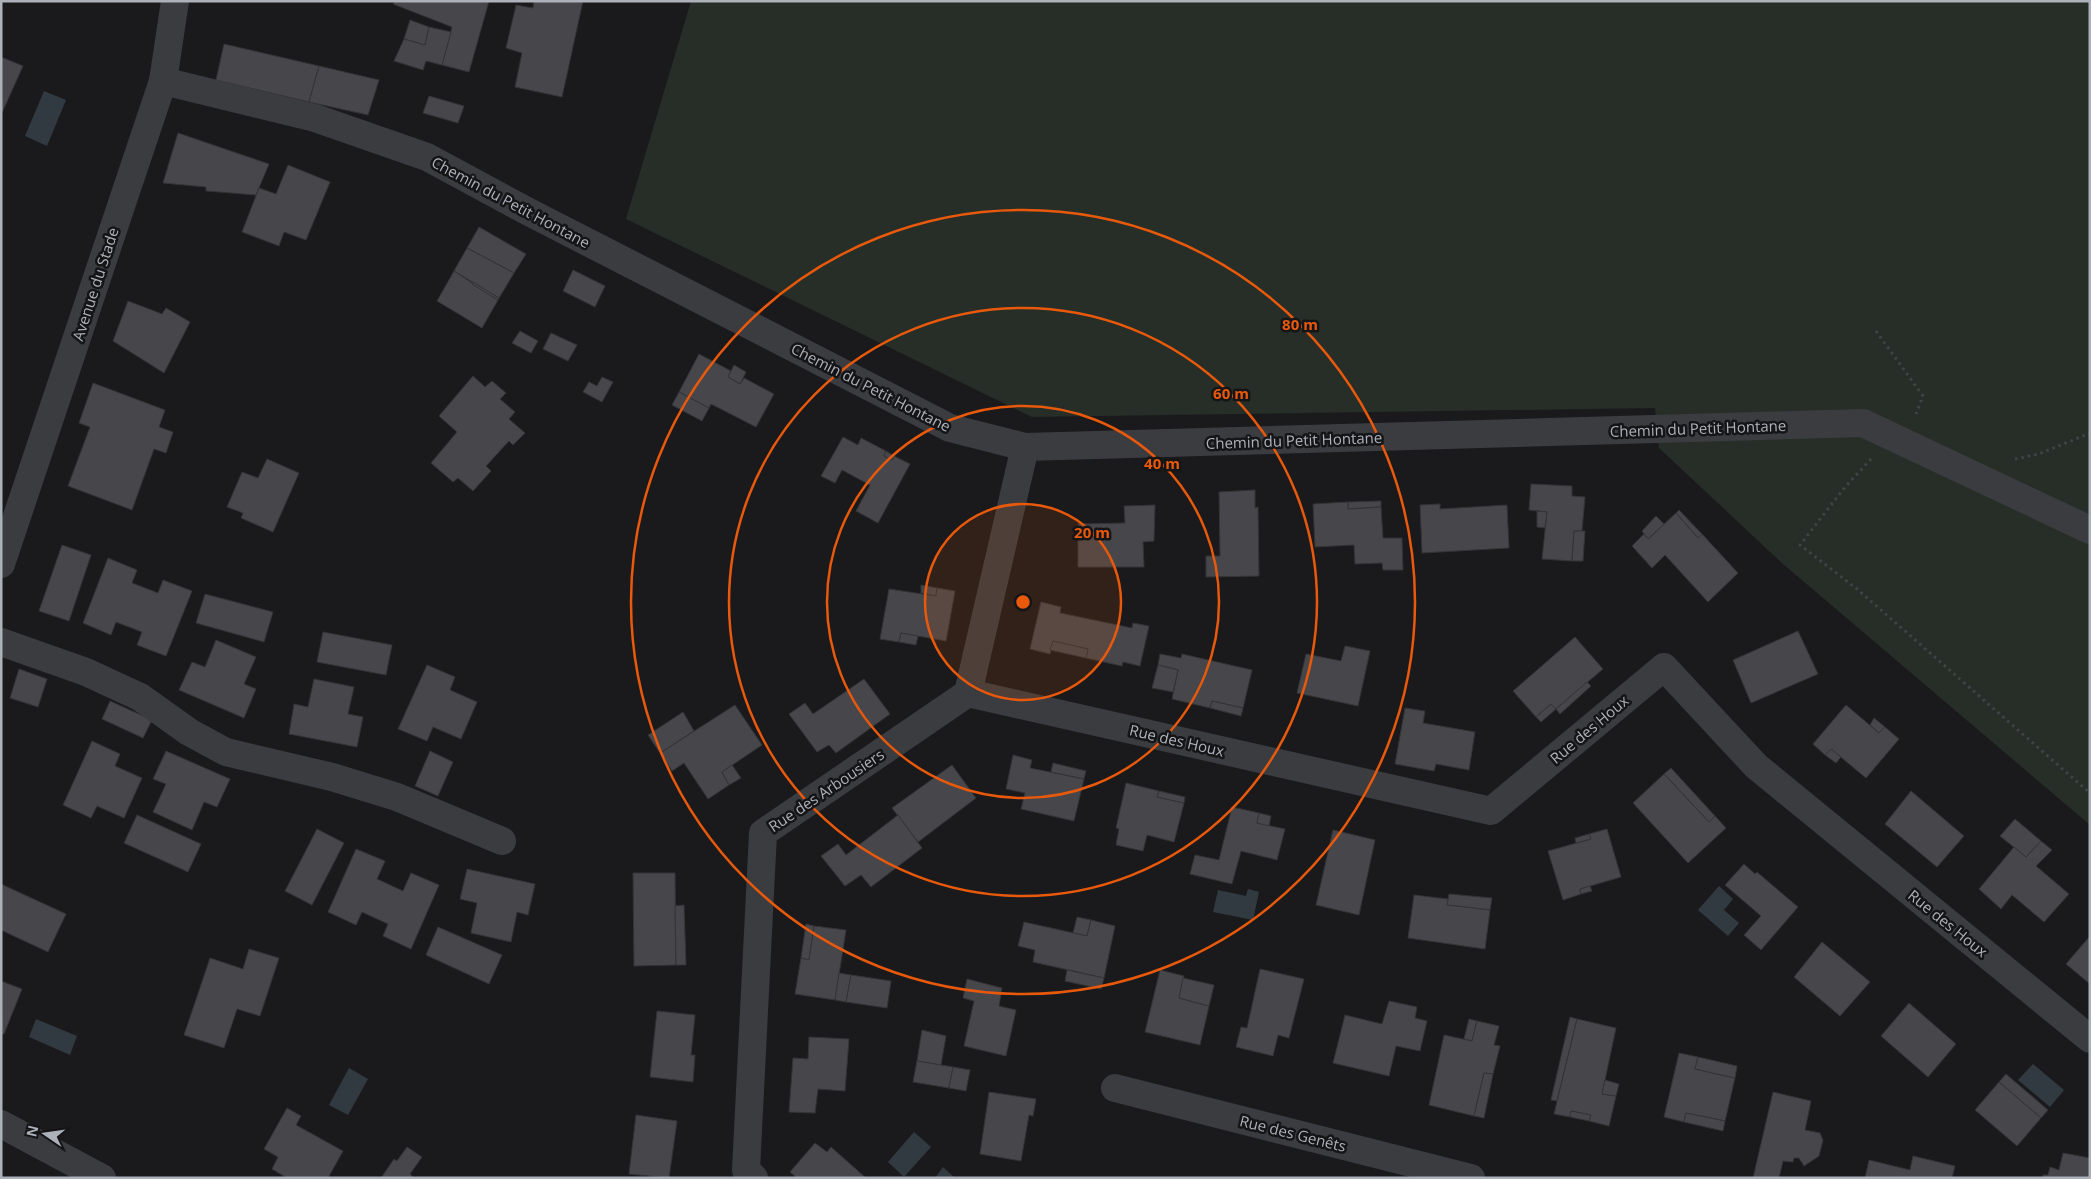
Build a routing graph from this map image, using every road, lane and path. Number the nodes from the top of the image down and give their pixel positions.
1 (176, 1) edge
2 (163, 81) junction
3 (1876, 331) dead end
4 (2090, 433) edge
5 (1906, 444) junction
6 (1025, 447) junction
7 (2011, 460) dead end
8 (2090, 530) edge
9 (1, 564) edge
10 (1, 642) edge
11 (968, 694) junction
12 (2090, 793) edge
13 (502, 841) dead end
14 (2090, 1039) edge
15 (1115, 1088) dead end
16 (1, 1124) edge
17 (1458, 1176) edge
18 (102, 1178) edge
19 (754, 1178) edge

1 - 2 street, Avenue du Stade
2 - 6 street, Chemin du Petit Hontane
2 - 9 street, Avenue du Stade
3 - 5 path
4 - 7 path
5 - 6 street, Chemin du Petit Hontane
5 - 8 street, Chemin du Petit Hontane
5 - 12 path
6 - 11 street
10 - 13 street
11 - 14 street, Rue des Houx
11 - 19 street, Rue des Arbousiers
15 - 17 street, Rue des Genêts
16 - 18 street

